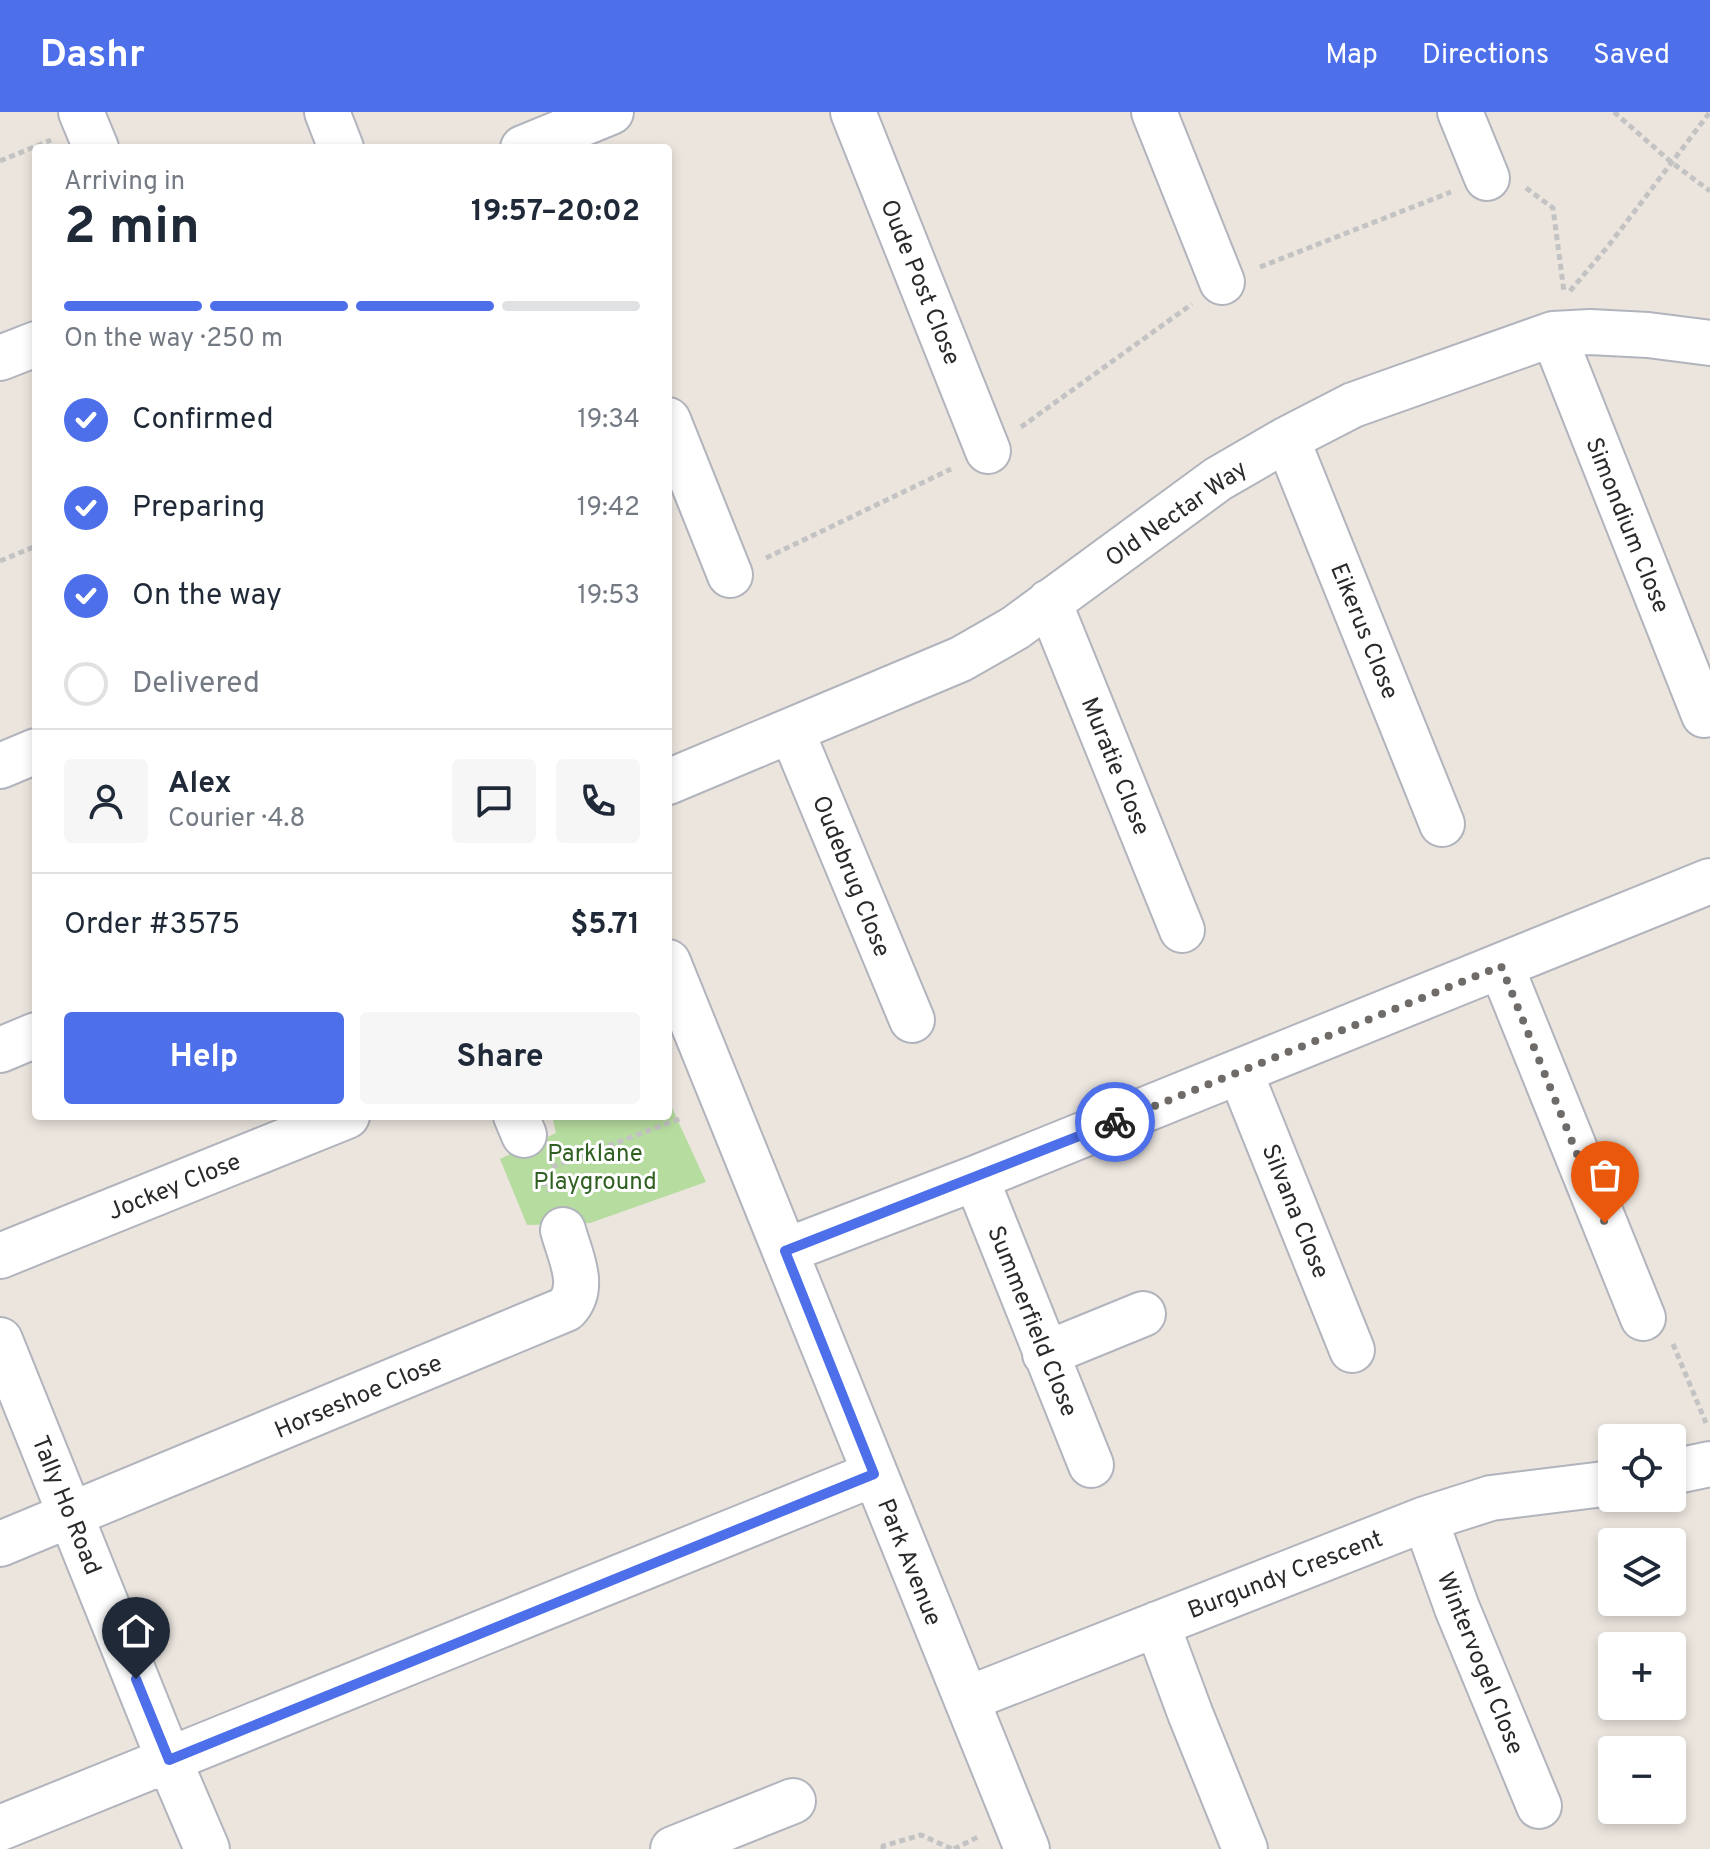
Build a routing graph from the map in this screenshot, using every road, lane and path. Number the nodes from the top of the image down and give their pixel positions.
1 (327, 112) edge
2 (611, 112) edge
3 (853, 112) edge
4 (1154, 112) edge
5 (1460, 112) edge
6 (1614, 112) edge
7 (1710, 112) edge
8 (87, 129) edge
9 (46, 144) edge
10 (339, 144) edge
11 (546, 144) edge
12 (32, 149) edge
13 (0, 161) edge
14 (1671, 162) junction
15 (1487, 178) junction
16 (1710, 191) edge
17 (1222, 282) junction
18 (1553, 334) junction
19 (1710, 343) edge
20 (32, 346) edge
21 (0, 358) edge
22 (672, 430) edge
23 (1287, 439) junction
24 (988, 451) junction
25 (32, 548) edge
26 (0, 561) edge
27 (730, 575) joint
28 (1049, 602) junction
29 (1704, 715) dead end
30 (792, 732) junction
31 (32, 753) edge
32 (0, 766) edge
33 (672, 780) edge
34 (1442, 824) dead end
35 (1710, 881) edge
36 (1182, 930) dead end
37 (1501, 966) junction
38 (672, 972) edge
39 (912, 1020) dead end
40 (32, 1037) edge
41 (0, 1050) edge
42 (1240, 1072) junction
43 (682, 1118) dead end
44 (672, 1119) edge
45 (337, 1120) edge
46 (669, 1120) edge
47 (527, 1141) edge
48 (976, 1178) junction
49 (563, 1230) joint
50 (785, 1251) junction
51 (0, 1256) edge
52 (1143, 1314) dead end
53 (1643, 1318) joint
54 (0, 1340) edge
55 (1352, 1350) dead end
56 (1045, 1354) junction
57 (1701, 1463) edge
58 (1091, 1465) dead end
59 (874, 1474) junction
60 (1598, 1485) edge
61 (72, 1516) junction
62 (1425, 1519) junction
63 (0, 1544) edge
64 (1157, 1624) junction
65 (967, 1699) junction
66 (169, 1760) junction
67 (793, 1801) dead end
68 (1539, 1806) dead end
69 (0, 1828) edge
70 (1009, 1840) edge
71 (207, 1849) edge
72 (673, 1849) edge
73 (883, 1849) edge
74 (953, 1849) edge
75 (1245, 1849) edge

1 - 10 street
2 - 11 street
3 - 24 street, Oude Post Close
4 - 17 street
5 - 15 street
6 - 14 path
7 - 14 path
8 - 9 path
12 - 13 path
14 - 15 path
14 - 16 path
15 - 17 path
17 - 24 path
18 - 19 street, Old Nectar Way
18 - 23 street, Old Nectar Way
18 - 29 street, Simondium Close
20 - 21 street
22 - 27 street
23 - 28 street, Old Nectar Way
23 - 34 street, Eikerus Close
24 - 27 path
25 - 26 path
28 - 30 street, Old Nectar Way
28 - 36 street, Muratie Close
30 - 33 street, Old Nectar Way
30 - 39 street, Oudebrug Close
31 - 32 street
35 - 37 street
37 - 42 street
37 - 53 street
38 - 50 street, Park Avenue
40 - 41 street
42 - 48 street
42 - 55 street, Silvana Close
43 - 44 path
45 - 51 street, Jockey Close
46 - 47 path
47 - 49 path
48 - 50 street
48 - 56 street, Summerfield Close
49 - 61 street, Horseshoe Close
50 - 59 street, Park Avenue
52 - 56 street
53 - 57 path
54 - 61 street, Tally Ho Road
56 - 58 street, Summerfield Close
59 - 65 street, Park Avenue
59 - 66 street
60 - 62 street, Burgundy Crescent
61 - 63 street, Horseshoe Close
61 - 66 street, Tally Ho Road
62 - 64 street, Burgundy Crescent
62 - 68 street, Wintervogel Close
64 - 65 street, Burgundy Crescent
64 - 75 street
65 - 70 street, Park Avenue
66 - 69 street
66 - 71 street, Tally Ho Road
67 - 72 street
70 - 74 path
73 - 74 path

